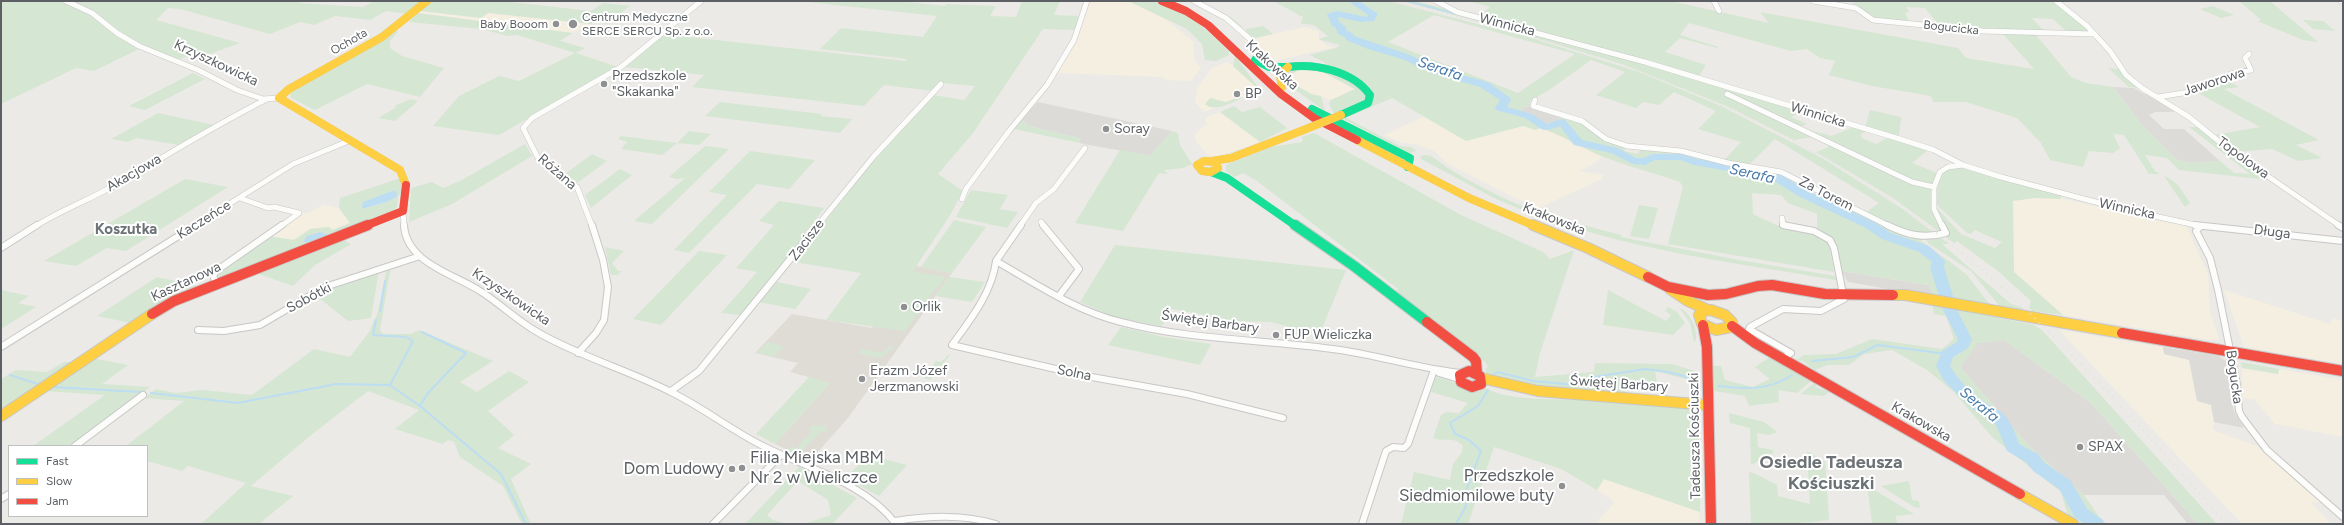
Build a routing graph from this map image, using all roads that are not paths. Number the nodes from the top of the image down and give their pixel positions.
1 (66, 1) edge
2 (427, 1) edge
3 (701, 1) edge
4 (1087, 1) edge
5 (1162, 1) edge
6 (1174, 1) edge
7 (1194, 1) edge
8 (1436, 1) edge
9 (1714, 1) edge
10 (1813, 1) edge
11 (2056, 1) edge
12 (1719, 11) dead end
13 (2094, 34) junction
14 (1250, 39) dead end
15 (2249, 54) dead end
16 (1255, 60) junction
17 (1288, 67) junction
18 (941, 84) dead end
19 (1282, 87) junction
20 (1744, 91) junction
21 (2158, 97) junction
22 (279, 98) junction
23 (267, 100) junction
24 (1535, 100) dead end
25 (351, 140) junction
26 (1085, 148) dead end
27 (1963, 165) junction
28 (1408, 167) junction
29 (1934, 187) junction
30 (240, 198) junction
31 (962, 199) dead end
32 (403, 211) junction
33 (1782, 218) dead end
34 (1041, 222) dead end
35 (2201, 226) junction
36 (2343, 228) edge
37 (2343, 241) edge
38 (1, 248) edge
39 (420, 256) junction
40 (996, 261) junction
41 (216, 282) junction
42 (1668, 287) junction
43 (1844, 295) junction
44 (1059, 296) junction
45 (1704, 312) junction
46 (1703, 325) junction
47 (1725, 329) junction
48 (198, 330) dead end
49 (1, 347) edge
50 (1707, 347) junction
51 (1465, 351) junction
52 (2231, 352) junction
53 (578, 353) junction
54 (1782, 359) junction
55 (1434, 370) junction
56 (2343, 371) edge
57 (1462, 374) junction
58 (1480, 378) junction
59 (670, 391) junction
60 (143, 395) dead end
61 (1708, 405) junction
62 (1, 416) edge
63 (1283, 418) dead end
64 (76, 445) edge
65 (781, 455) junction
66 (2343, 516) edge
67 (895, 523) edge
68 (713, 524) edge
69 (996, 524) edge
70 (1362, 524) edge
71 (1711, 524) edge
72 (2073, 524) edge

1 - 23 street, Krzyszkowicka
2 - 22 main road, Ochota
3 - 53 street, Różana
4 - 31 street
5 - 28 main road, Krakowska
6 - 16 main road, Krakowska
7 - 14 street
8 - 20 street, Winnicka
9 - 12 street
10 - 13 street, Bogucicka
11 - 13 street
13 - 21 street, Topolowa
15 - 21 street, Jaworowa
16 - 17 main road
16 - 19 main road, Krakowska
17 - 19 main road
17 - 51 main road, bridge
18 - 59 street, Zacisze
19 - 28 main road, Krakowska
20 - 27 street, Winnicka
20 - 29 street
21 - 36 street, Topolowa
22 - 23 street, Krzyszkowicka
22 - 25 main road, Krzyszkowicka
23 - 38 street, Akacjowa
24 - 29 street, Za Torem
25 - 30 street, Kaczeńce
25 - 32 main road, Krzyszkowicka
26 - 40 street
27 - 29 street, Za Torem
27 - 35 street, Winnicka
28 - 42 main road, Krakowska
30 - 41 street
30 - 49 street, Kaczeńce
32 - 39 street, Krzyszkowicka
32 - 41 main road, Kasztanowa
33 - 43 street
34 - 44 street
35 - 37 street, Długa
35 - 52 street, Bogucka
39 - 48 street, Sobótki
39 - 53 street, Krzyszkowicka
40 - 44 street, Świętej Barbary
40 - 63 street, Solna
41 - 62 main road, Kasztanowa
42 - 43 main road
42 - 45 main road, Krakowska
43 - 52 main road
43 - 54 street
44 - 55 street, Świętej Barbary
45 - 46 main road, Tadeusza Kościuszki
45 - 47 main road, Krakowska
46 - 47 main road, Krakowska
46 - 50 main road, Tadeusza Kościuszki
47 - 50 main road
47 - 54 main road, Krakowska
50 - 61 main road, Tadeusza Kościuszki
51 - 57 main road
51 - 58 main road
52 - 56 main road
52 - 66 street, Bogucka
53 - 59 street, Krzyszkowicka
54 - 72 main road, Krakowska
55 - 57 street, Świętej Barbary
55 - 70 street
57 - 58 main road
57 - 58 main road
58 - 61 main road, Świętej Barbary
59 - 65 street, Krzyszkowicka
60 - 64 street
61 - 71 main road, Tadeusza Kościuszki
65 - 67 street, Krzyszkowicka
65 - 68 street
67 - 69 street

